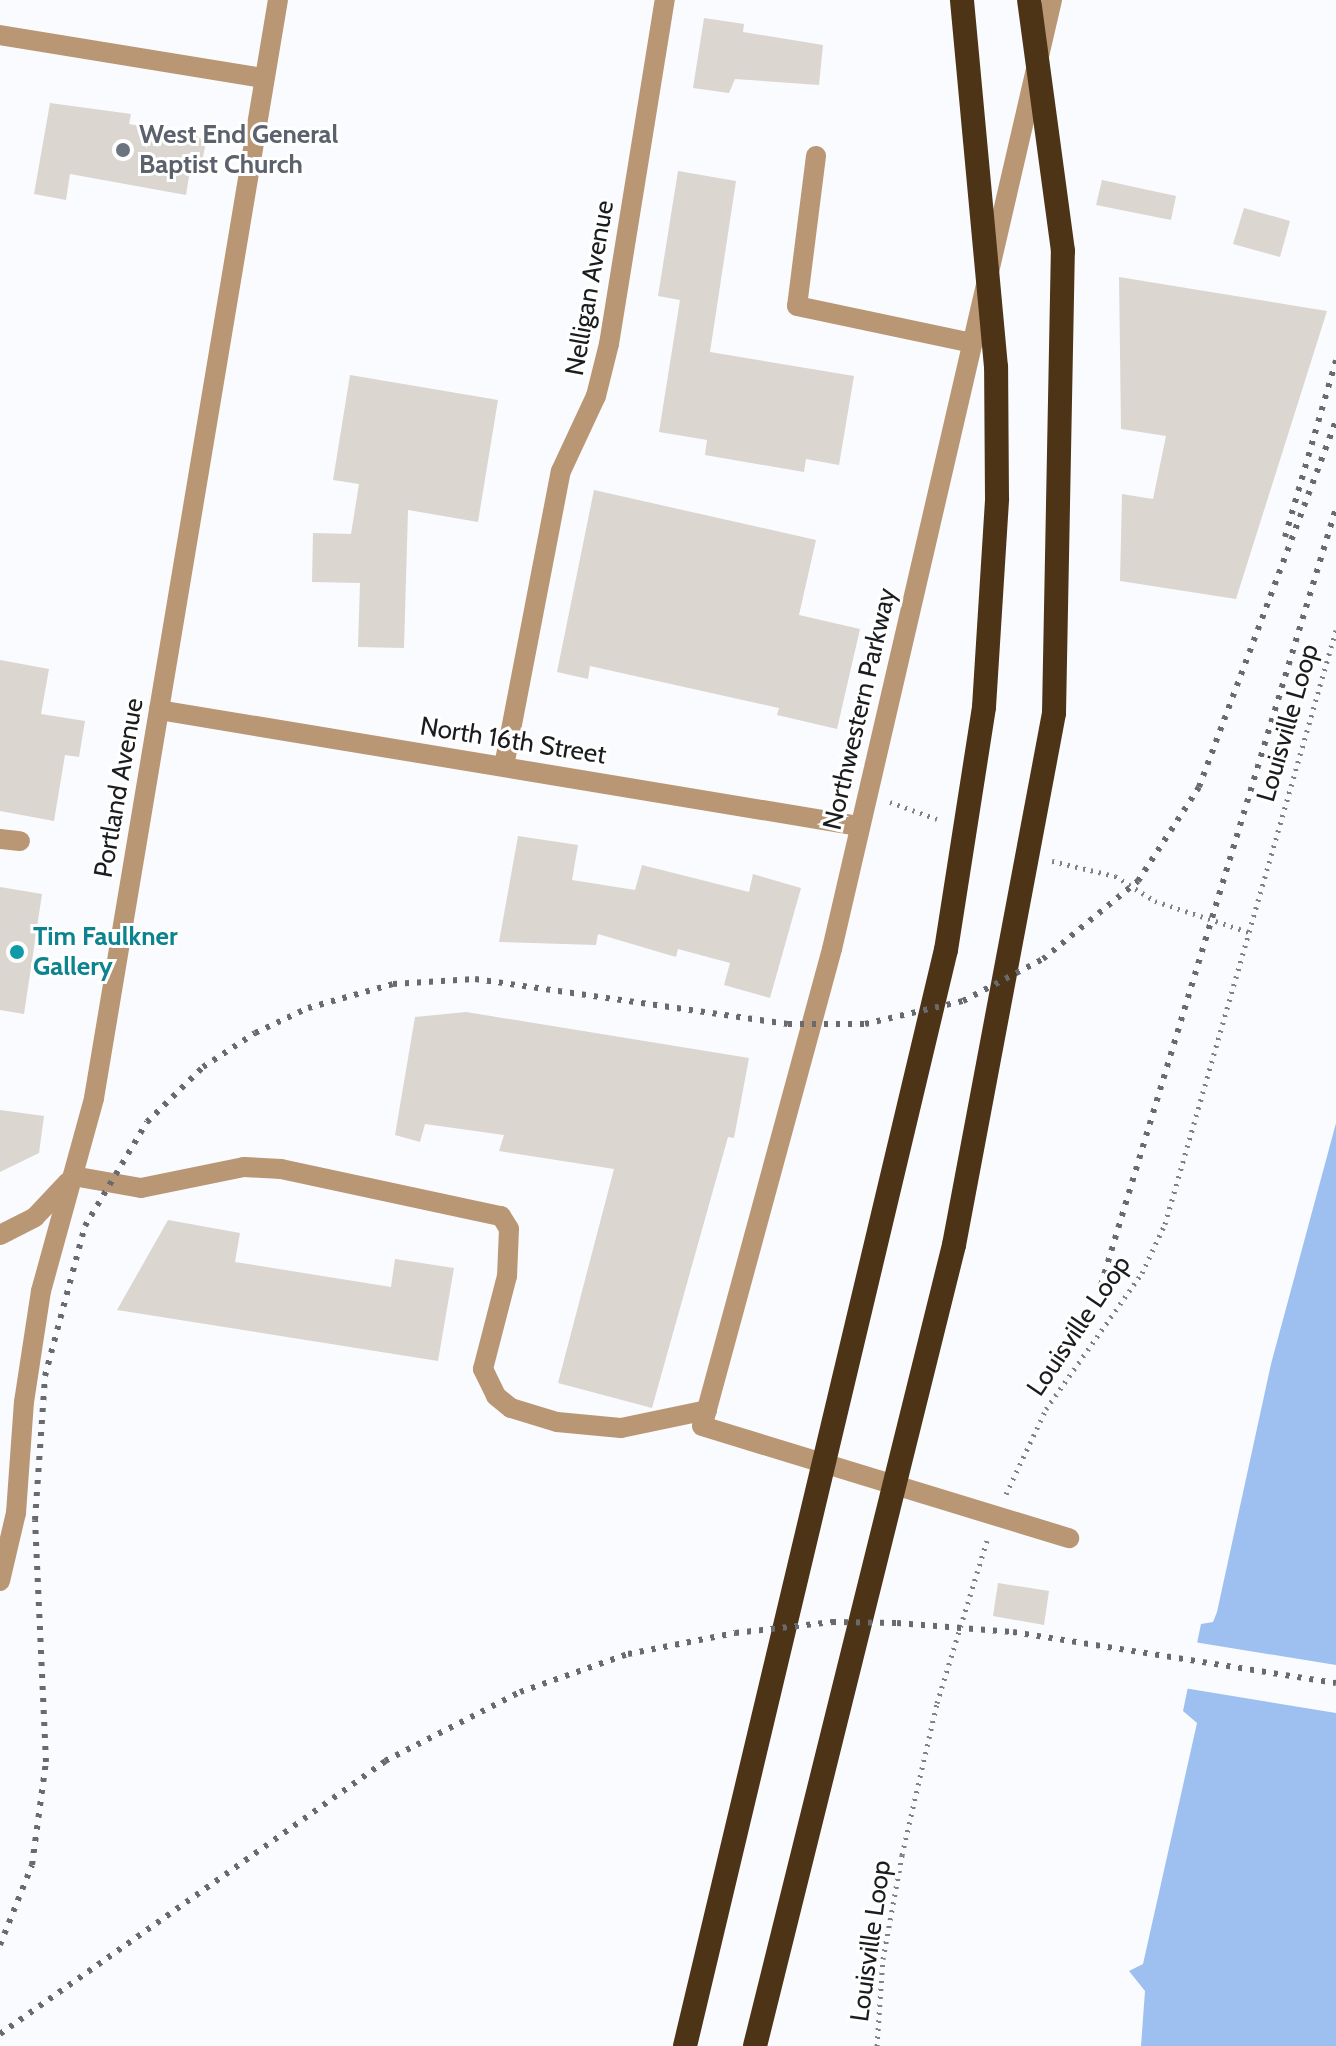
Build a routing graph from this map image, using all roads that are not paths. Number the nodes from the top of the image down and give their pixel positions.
1 (278, 0) edge
2 (665, 0) edge
3 (962, 0) edge
4 (1029, 0) edge
5 (1052, 0) edge
6 (0, 35) edge
7 (263, 78) junction
8 (816, 156) dead end
9 (972, 343) junction
10 (159, 710) junction
11 (504, 766) junction
12 (859, 826) junction
13 (73, 1176) junction
14 (0, 1235) edge
15 (704, 1418) junction
16 (1069, 1538) dead end
17 (0, 1581) edge
18 (685, 2046) edge
19 (755, 2046) edge

1 - 7 street, Portland Avenue
2 - 11 street, Nelligan Avenue
3 - 18 highway
4 - 19 highway
5 - 9 street, Northwestern Parkway
6 - 7 street
7 - 10 street, Portland Avenue
8 - 9 street
9 - 12 street, Northwestern Parkway
10 - 11 street, North 16th Street
10 - 13 street, Portland Avenue
11 - 12 street, North 16th Street
12 - 15 street, Northwestern Parkway
13 - 14 street
13 - 15 street
13 - 17 street, Portland Avenue
15 - 16 street

